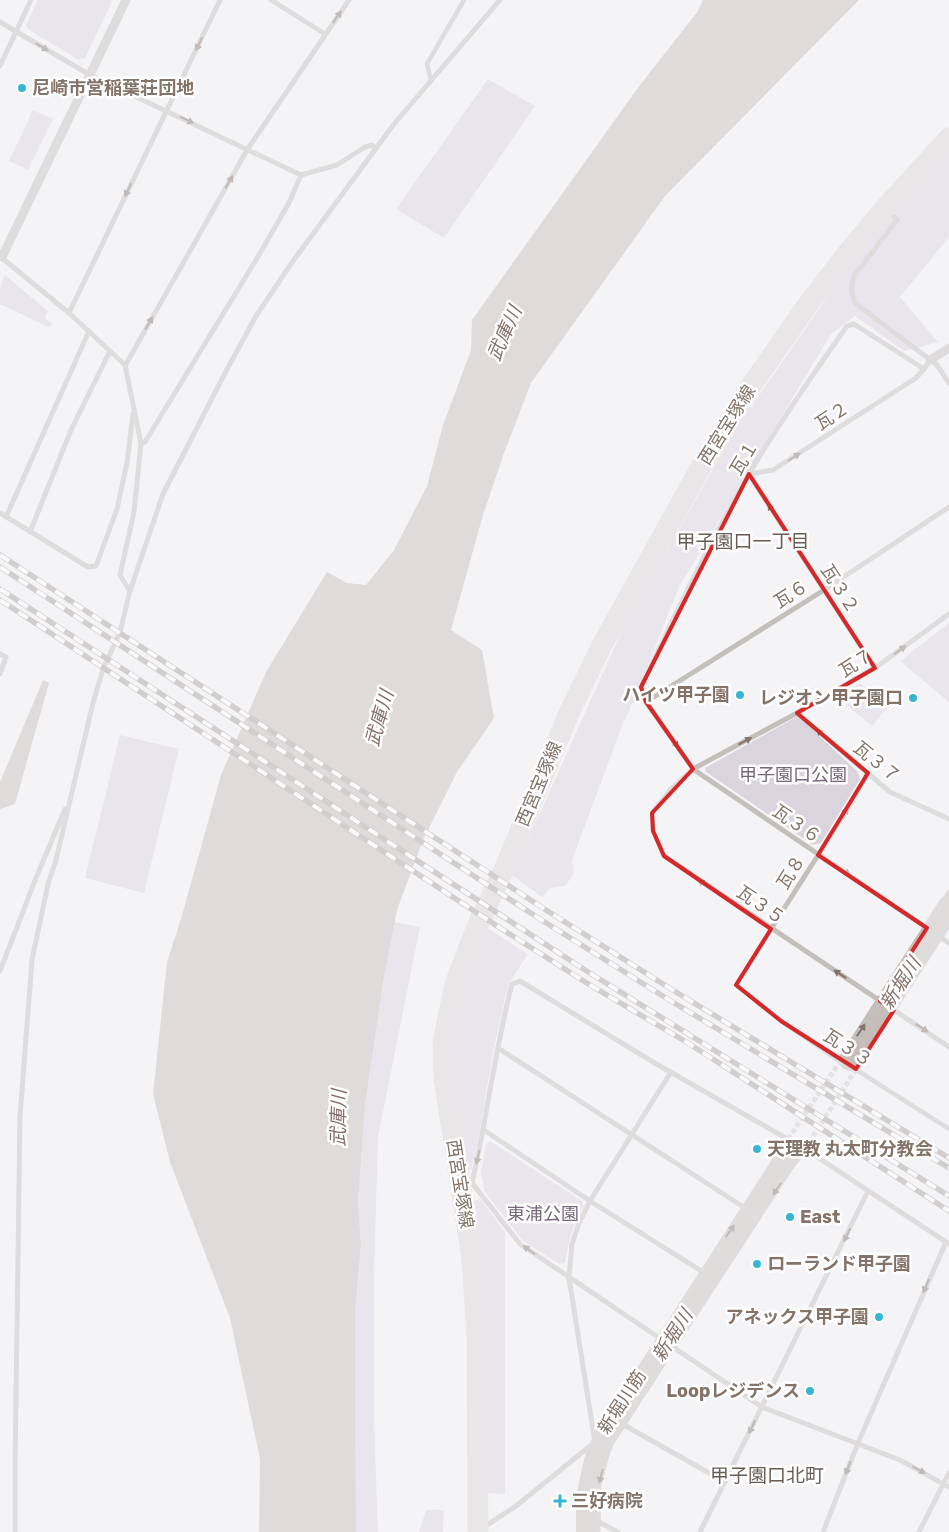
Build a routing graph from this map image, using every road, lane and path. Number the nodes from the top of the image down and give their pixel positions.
1 (32, 0) edge
2 (126, 0) edge
3 (220, 0) edge
4 (271, 0) edge
5 (348, 0) edge
6 (464, 0) edge
7 (500, 0) edge
8 (0, 22) edge
9 (16, 32) junction
10 (325, 34) junction
11 (0, 66) edge
12 (90, 75) junction
13 (431, 81) junction
14 (167, 110) junction
15 (949, 138) edge
16 (376, 149) junction
17 (247, 150) junction
18 (301, 175) junction
19 (884, 208) junction
20 (1, 258) edge
21 (69, 313) junction
22 (89, 331) junction
23 (949, 348) edge
24 (110, 351) junction
25 (930, 360) junction
26 (125, 366) junction
27 (924, 369) junction
28 (949, 383) edge
29 (134, 409) junction
30 (141, 443) junction
31 (749, 474) junction
32 (949, 507) edge
33 (0, 513) edge
34 (6, 517) junction
35 (30, 532) junction
36 (824, 590) junction
37 (130, 591) junction
38 (949, 614) edge
39 (0, 654) edge
40 (875, 668) junction
41 (0, 674) edge
42 (646, 702) junction
43 (797, 713) junction
44 (693, 769) junction
45 (868, 773) junction
46 (70, 797) junction
47 (652, 813) joint
48 (949, 819) edge
49 (818, 855) junction
50 (949, 892) edge
51 (949, 924) edge
52 (928, 928) junction
53 (771, 929) junction
54 (941, 937) junction
55 (949, 943) edge
56 (0, 971) edge
57 (736, 985) joint
58 (882, 1001) junction
59 (892, 1008) junction
60 (949, 1047) edge
61 (498, 1048) junction
62 (841, 1060) junction
63 (856, 1069) junction
64 (671, 1072) junction
65 (949, 1129) edge
66 (484, 1130) junction
67 (632, 1136) junction
68 (788, 1139) junction
69 (805, 1149) junction
70 (467, 1186) junction
71 (868, 1191) junction
72 (590, 1201) junction
73 (745, 1208) junction
74 (947, 1243) edge
75 (702, 1272) junction
76 (569, 1278) junction
77 (661, 1340) junction
78 (671, 1346) junction
79 (762, 1407) junction
80 (624, 1424) junction
81 (595, 1442) junction
82 (858, 1443) junction
83 (609, 1447) junction
84 (949, 1473) edge
85 (725, 1482) junction
86 (946, 1485) edge
87 (597, 1521) junction
88 (16, 1532) edge
89 (478, 1532) edge
90 (598, 1532) edge
91 (618, 1532) edge
92 (700, 1532) edge
93 (823, 1532) edge
94 (919, 1532) edge

1 - 9 street
2 - 12 street
3 -> 14 street
4 - 10 street
10 -> 5 street
6 - 13 street
7 - 13 street
8 - 9 street
9 - 11 street
9 -> 12 street
10 - 17 street
12 - 14 street
12 - 20 street
13 - 16 street
14 -> 17 street
14 -> 21 street
15 - 19 main road, 西宮宝塚線
16 - 18 street
16 - 37 street
17 - 18 street
26 -> 17 street
18 - 30 street
19 - 25 street
19 - 70 main road, 西宮宝塚線
20 - 21 street
21 - 22 street
22 - 24 street
22 - 34 street
23 - 25 street
24 - 26 street
24 - 35 street
25 - 27 street
25 - 28 street
26 - 29 street
31 -> 27 street, 瓦２
27 - 31 street, 瓦１
29 - 30 street
29 - 35 street
30 - 37 street
36 -> 31 street, 瓦３２
31 - 42 street, 瓦１
32 - 36 street, 瓦６
33 - 34 street
34 - 35 street
36 - 40 street, 瓦３２
36 - 42 street, 瓦６
37 - 46 street
40 -> 38 street, 瓦７
39 - 41 street
40 - 43 street, 瓦７
42 -> 44 street, 瓦３６
44 -> 43 street, 瓦７
45 -> 43 street, 瓦３７
44 - 47 street, 瓦７
44 - 49 street, 瓦３６
45 - 48 street, 瓦３７
49 -> 45 street, 瓦８
46 - 56 street
46 - 88 street
53 -> 47 street, 瓦３５
49 -> 52 street, 瓦３６
49 - 53 street, 瓦８
50 - 52 street
51 - 54 street
52 - 54 street, 瓦３６
52 - 58 street
53 - 57 street, 瓦８
58 -> 53 street, 瓦３５
54 - 55 street
54 - 59 street
57 - 62 street, 瓦３３
58 - 59 street, 瓦３５
62 -> 58 street
59 -> 60 street
59 - 63 street
61 - 64 street
61 - 66 street
61 - 67 street
62 - 63 street, 瓦３３
63 - 65 street, 瓦３３
64 - 67 street
64 - 68 street
66 -> 70 street
66 - 72 street
67 - 72 street
67 - 73 street
68 - 69 street
68 - 73 street
69 - 71 street
69 -> 78 street, 新堀川筋
76 -> 70 street
70 - 89 main road, 西宮宝塚線
71 - 74 street
71 -> 79 street
72 - 75 street
72 - 76 street
75 -> 73 street
74 -> 82 street
75 - 77 street
76 - 77 street
76 - 81 street
77 - 78 street
77 - 81 street
78 - 79 street
78 - 80 street, 新堀川筋
79 - 82 street
79 -> 85 street
80 - 83 street, 新堀川筋
80 - 85 street
81 - 83 street
81 - 89 street
82 -> 86 street
82 -> 93 street
83 -> 87 street, 新堀川筋
84 - 86 street
85 - 92 street
86 - 94 street
87 - 90 street, 新堀川筋
87 - 91 street

